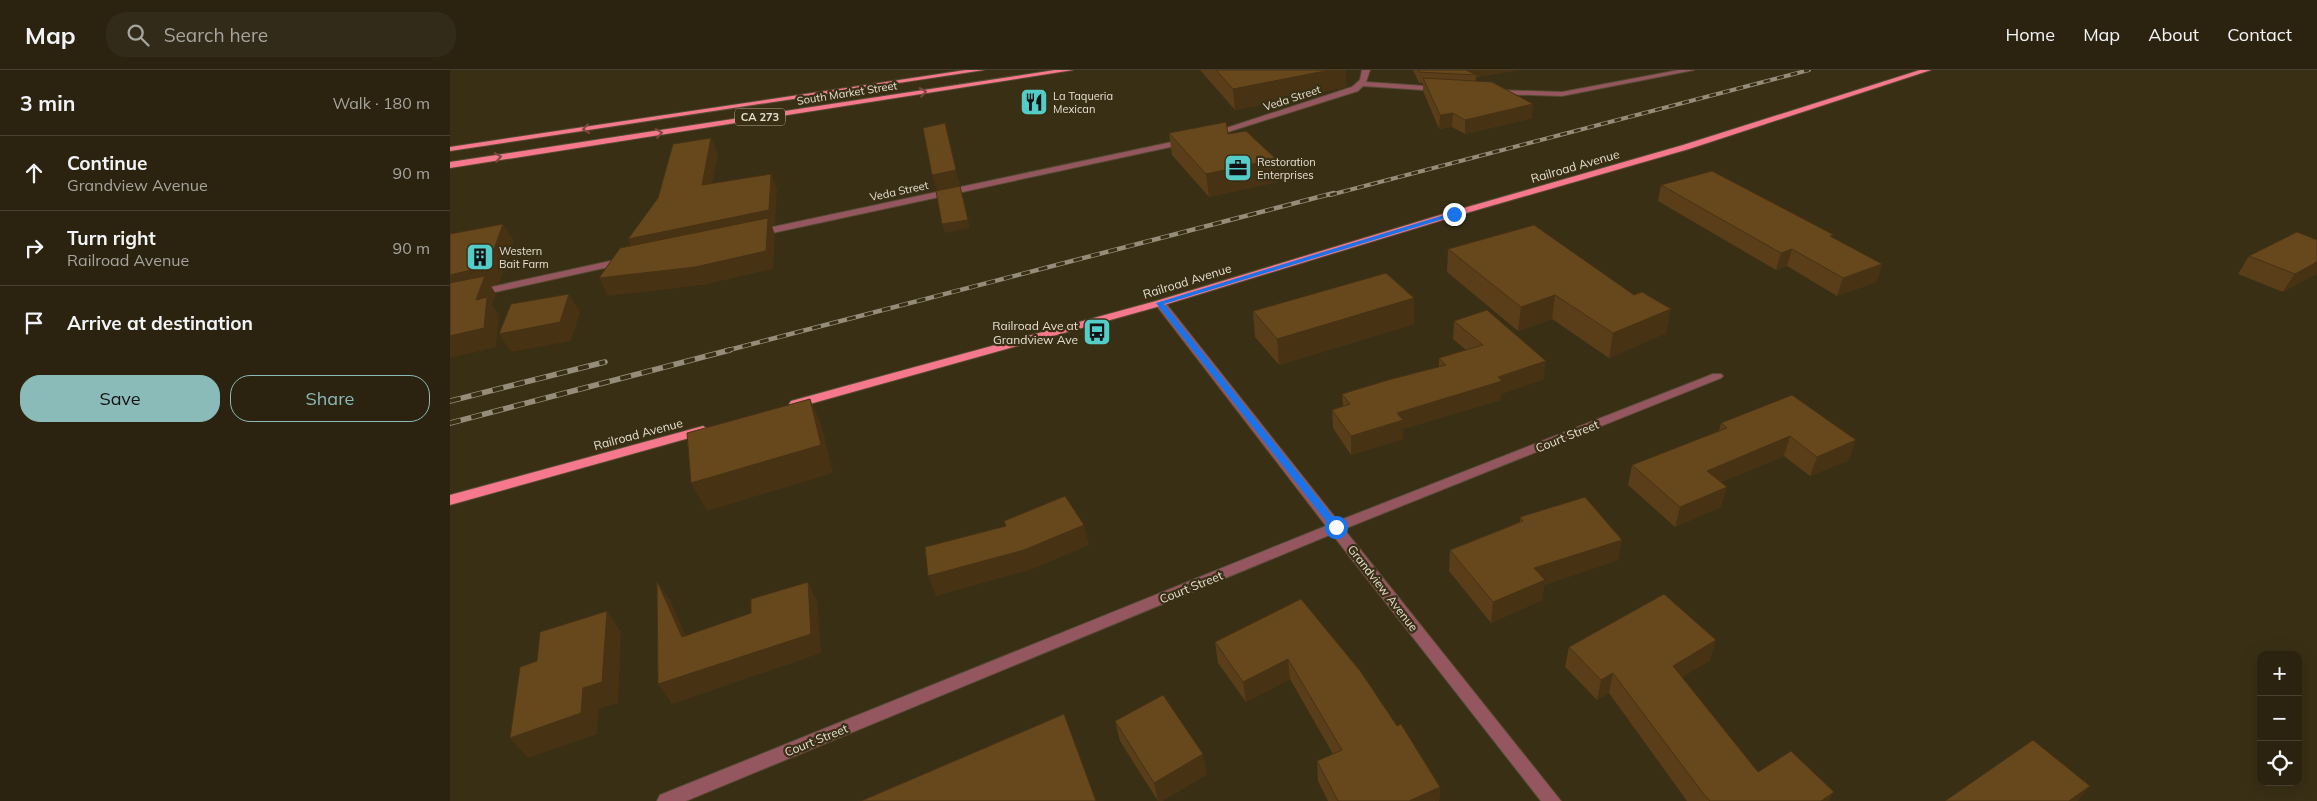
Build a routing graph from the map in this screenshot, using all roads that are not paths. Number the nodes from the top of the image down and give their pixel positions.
1 (980, 70) edge
2 (1069, 70) edge
3 (1366, 70) edge
4 (1690, 70) edge
5 (1926, 70) edge
6 (1362, 84) junction
7 (1448, 90) edge
8 (1486, 92) edge
9 (726, 108) junction
10 (729, 122) junction
11 (450, 149) edge
12 (450, 165) edge
13 (748, 235) edge
14 (633, 260) edge
15 (450, 298) edge
16 (1160, 303) junction
17 (1717, 376) dead end
18 (786, 407) edge
19 (709, 428) edge
20 (450, 500) edge
21 (1336, 527) junction
22 (666, 801) edge
23 (1552, 801) edge

1 - 9 main road, South Market Street / CA 273
10 -> 2 main road, South Market Street / CA 273
3 - 6 street
4 - 8 street
5 - 16 main road, Railroad Avenue
6 - 7 street
6 - 13 street, Veda Street
9 - 10 main road
9 -> 11 main road, South Market Street / CA 273
12 -> 10 main road, South Market Street / CA 273
14 - 15 street
16 - 18 main road, Railroad Avenue
16 - 21 street, Grandview Avenue
17 - 21 street, Court Street
19 - 20 main road, Railroad Avenue
21 - 22 street, Court Street
21 - 23 street, Grandview Avenue

